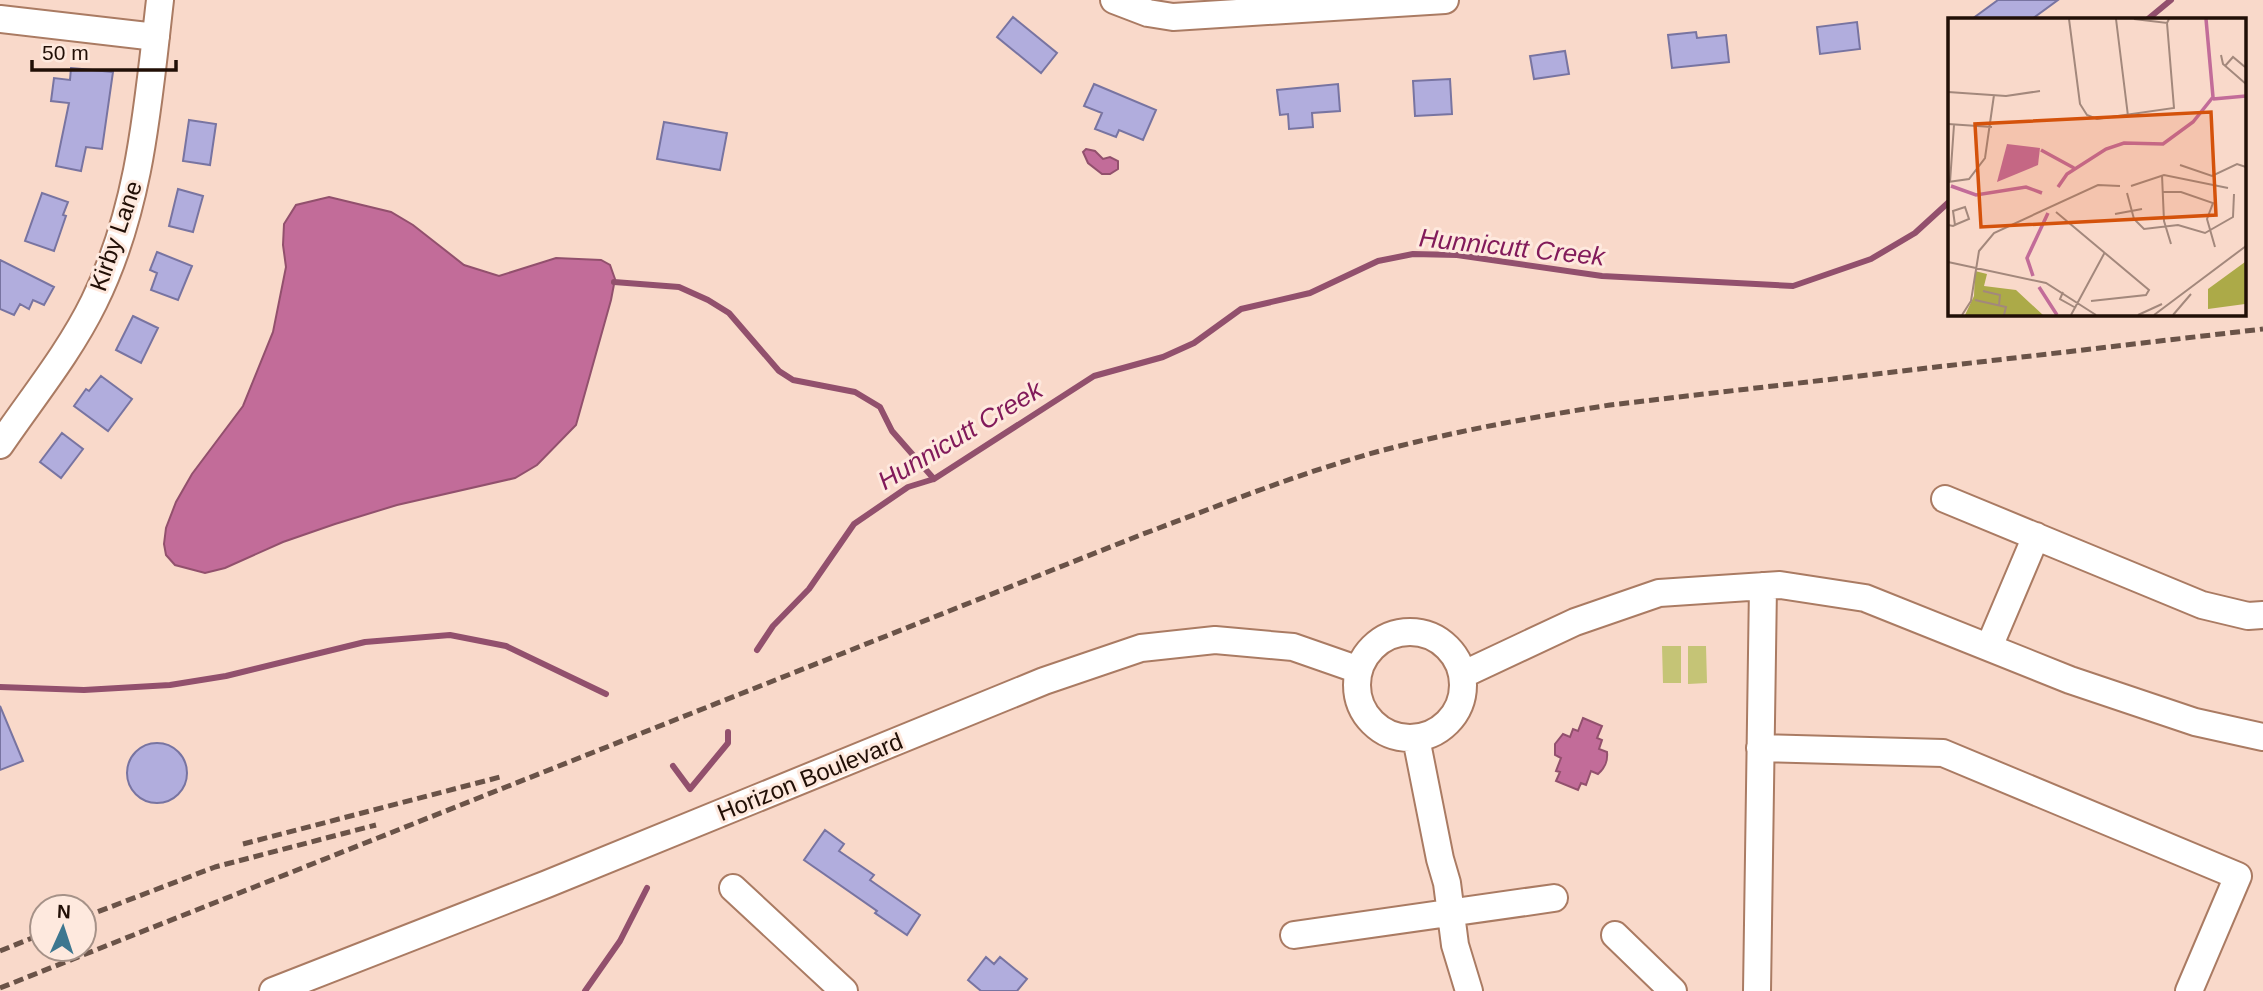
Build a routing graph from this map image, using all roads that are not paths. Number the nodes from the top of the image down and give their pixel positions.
1 (160, 0) edge
2 (1114, 0) edge
3 (1445, 0) edge
4 (0, 19) edge
5 (156, 37) junction
6 (0, 445) edge
7 (1945, 499) dead end
8 (2036, 536) junction
9 (1763, 586) junction
10 (2263, 615) edge
11 (1989, 648) junction
12 (1359, 670) junction
13 (1462, 675) junction
14 (2263, 737) edge
15 (1416, 738) junction
16 (1760, 748) junction
17 (733, 888) dead end
18 (1555, 898) dead end
19 (1450, 913) junction
20 (1294, 935) dead end
21 (1615, 935) dead end
22 (273, 991) edge
23 (844, 991) edge
24 (1469, 991) edge
25 (1673, 991) edge
26 (1757, 991) edge
27 (2189, 991) edge

1 - 5 street, Kirby Lane
2 - 3 street
4 - 5 street
5 - 6 street, Kirby Lane
7 - 8 street
8 - 10 street
8 - 11 street
9 - 11 street
9 - 13 street
9 - 16 street
11 - 14 street
12 - 13 street
12 - 15 street
12 - 22 street, Horizon Boulevard
13 - 15 street
15 - 19 street
16 - 26 street
16 - 27 street
17 - 23 street
18 - 19 street
19 - 20 street
19 - 24 street
21 - 25 street

